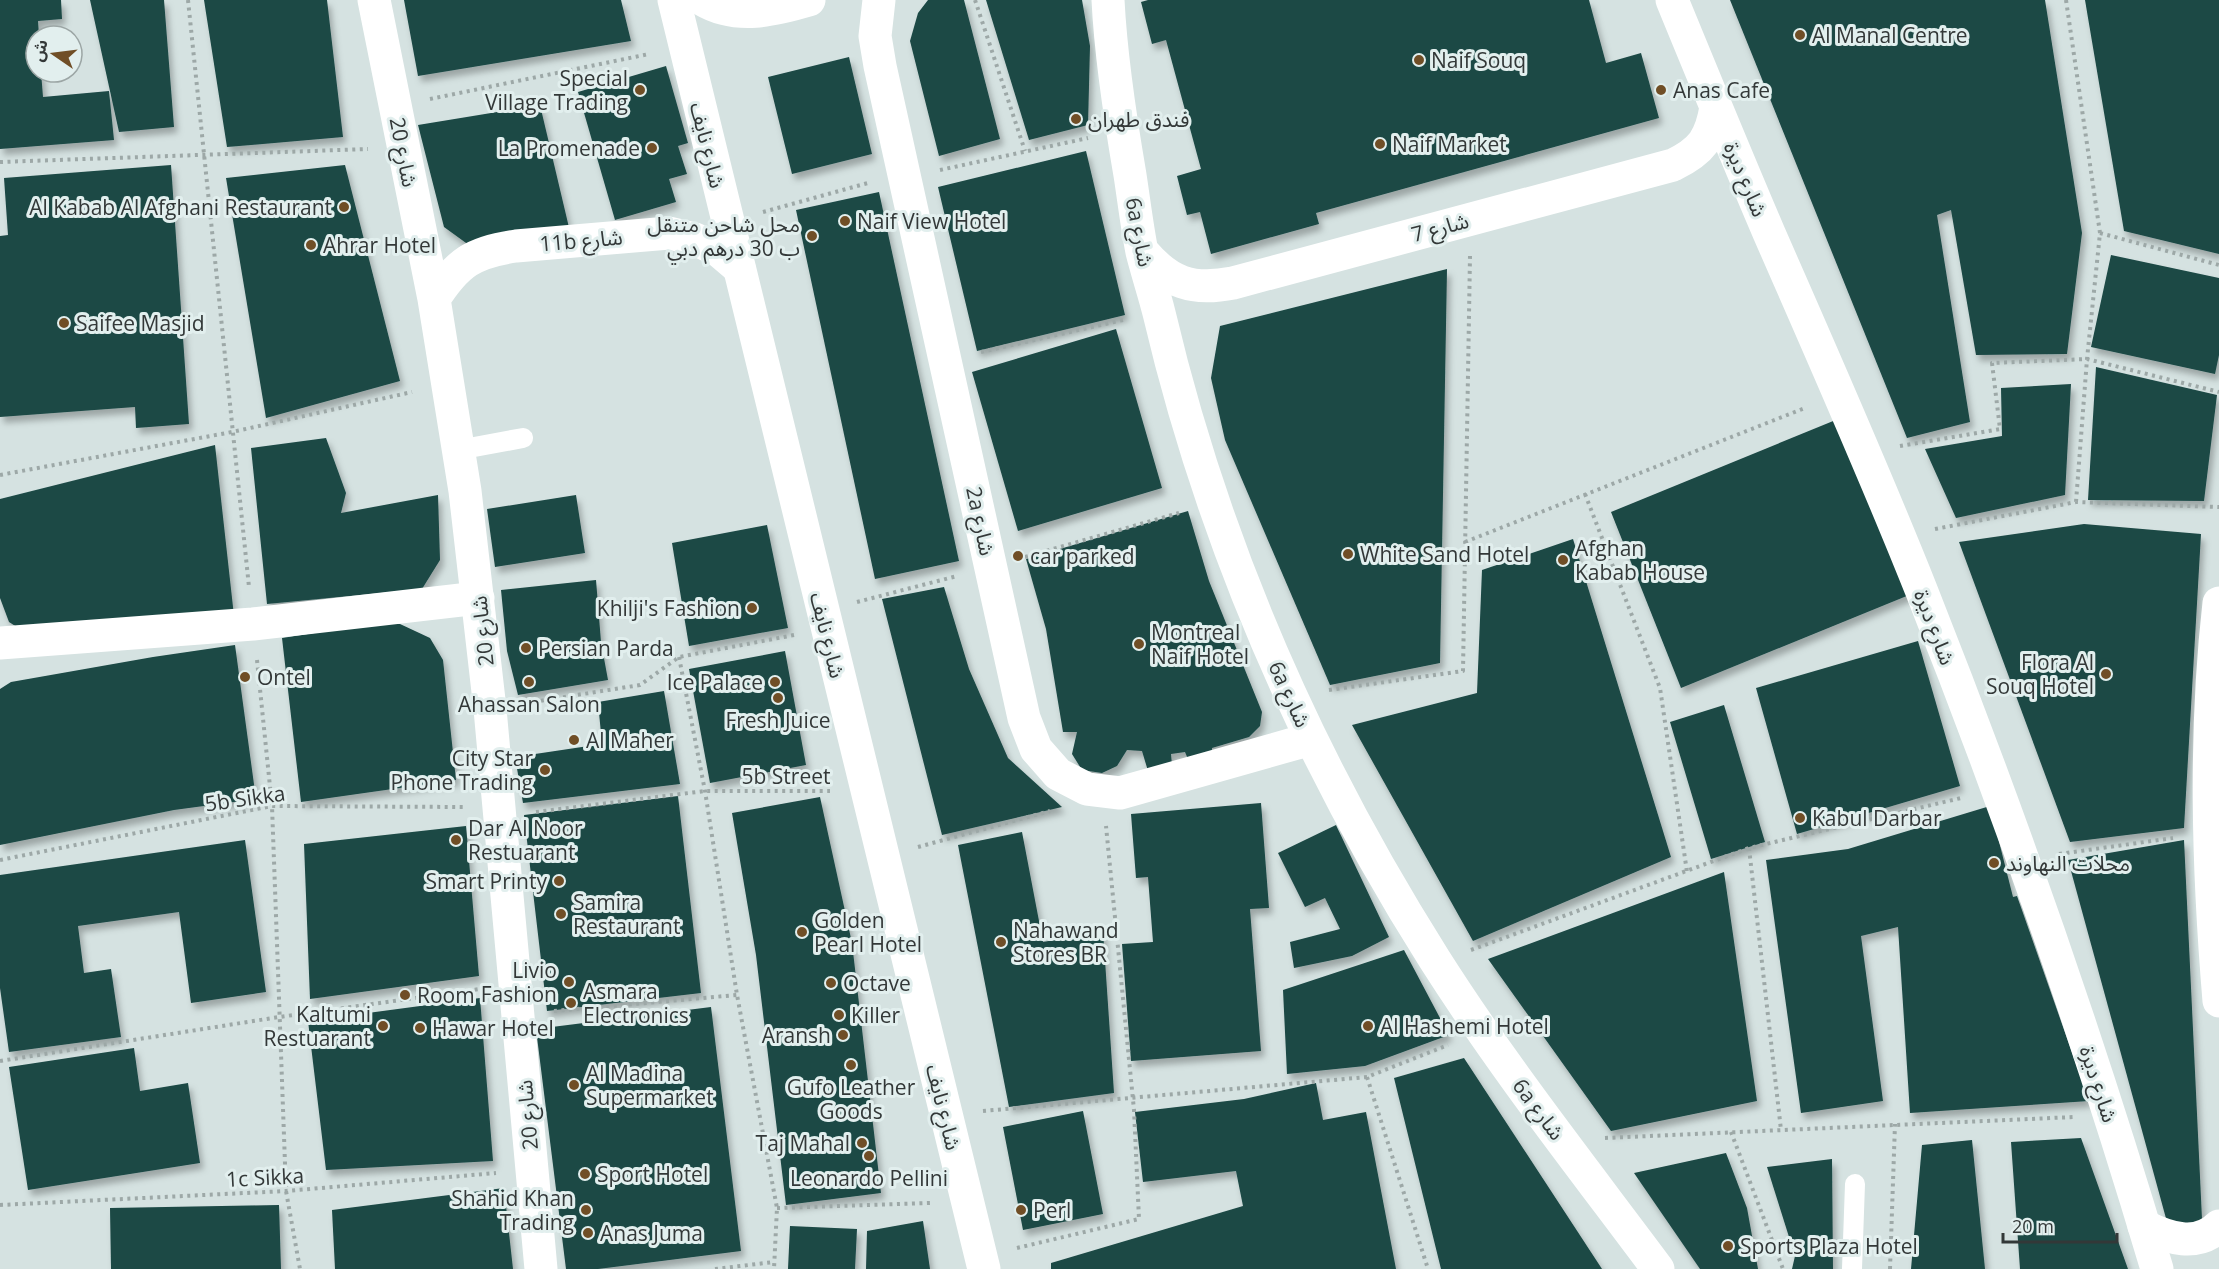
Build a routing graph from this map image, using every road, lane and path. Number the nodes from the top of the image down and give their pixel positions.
1 (374, 0) edge
2 (674, 0) edge
3 (703, 0) edge
4 (809, 0) edge
5 (879, 0) edge
6 (975, 0) edge
7 (1108, 0) edge
8 (1672, 0) edge
9 (2066, 0) edge
10 (684, 46) junction
11 (394, 106) junction
12 (1716, 106) junction
13 (402, 148) junction
14 (1025, 151) dead end
15 (0, 162) edge
16 (1471, 219) junction
17 (2100, 233) junction
18 (1142, 251) junction
19 (2219, 265) edge
20 (739, 268) junction
21 (434, 299) junction
22 (1158, 312) junction
23 (945, 360) junction
24 (2087, 360) junction
25 (447, 384) junction
26 (2219, 392) edge
27 (1840, 394) junction
28 (523, 438) dead end
29 (458, 450) junction
30 (1864, 452) junction
31 (0, 475) edge
32 (1585, 495) junction
33 (2076, 502) junction
34 (2219, 507) edge
35 (1899, 536) junction
36 (1465, 542) junction
37 (478, 598) junction
38 (2219, 603) edge
39 (827, 628) junction
40 (0, 643) edge
41 (678, 657) junction
42 (1290, 695) junction
43 (490, 709) junction
44 (1311, 738) junction
45 (1998, 789) junction
46 (705, 790) junction
47 (867, 790) junction
48 (1120, 793) junction
49 (499, 807) junction
50 (1059, 809) dead end
51 (2214, 832) edge
52 (1749, 848) junction
53 (882, 856) junction
54 (2022, 859) junction
55 (0, 860) edge
56 (1687, 872) junction
57 (1436, 962) junction
58 (737, 995) junction
59 (516, 999) junction
60 (2219, 1001) edge
61 (1482, 1031) junction
62 (0, 1061) edge
63 (1367, 1077) junction
64 (1132, 1098) junction
65 (946, 1114) junction
66 (2110, 1116) junction
67 (1896, 1124) junction
68 (1781, 1130) junction
69 (1731, 1132) junction
70 (1562, 1140) junction
71 (532, 1170) junction
72 (1855, 1184) dead end
73 (967, 1202) junction
74 (0, 1205) edge
75 (777, 1208) junction
76 (2144, 1226) junction
77 (2219, 1226) edge
78 (774, 1262) junction
79 (982, 1263) edge
80 (541, 1269) edge
81 (715, 1269) edge
82 (774, 1269) edge
83 (1428, 1269) edge
84 (1658, 1269) edge
85 (1783, 1269) edge
86 (1852, 1269) edge
87 (1890, 1269) edge
88 (2157, 1269) edge

1 - 11 street, شارع 20
2 - 10 street, شارع نايف
3 - 4 street
5 - 23 street, 2a شارع
6 - 14 path
7 - 18 street, 6a شارع
8 - 12 street, شارع ديرة
9 - 17 path
10 - 11 path
10 - 20 street, شارع نايف
11 - 13 street, شارع 20
12 - 16 street, شارع 7
12 - 27 street, شارع ديرة
13 - 15 path
13 - 21 street, شارع 20
16 - 18 street, شارع 7
16 - 36 path
17 - 19 path
17 - 24 path
18 - 22 street, 6a شارع
20 - 21 street, 11b شارع
20 - 39 street, شارع نايف
21 - 25 street, شارع 20
22 - 23 path
22 - 42 street, 6a شارع
23 - 48 street, 2a شارع
24 - 26 path
24 - 30 path
24 - 33 path
25 - 29 street, شارع 20
25 - 31 path
27 - 30 street, شارع ديرة
27 - 32 path
28 - 29 lane
29 - 37 street, شارع 20
30 - 35 street, شارع ديرة
32 - 36 path
32 - 56 path
33 - 34 path
33 - 35 path
35 - 45 street, شارع ديرة
36 - 42 path
37 - 40 street
37 - 43 street, شارع 20
38 - 51 street
39 - 41 path
39 - 47 street, شارع نايف
41 - 43 path
41 - 46 path
42 - 44 street, 6a شارع
43 - 49 street, شارع 20
44 - 48 street, 2a شارع
44 - 57 street, 6a شارع
45 - 52 path
45 - 54 street, شارع ديرة
46 - 47 path, 5b Street
46 - 49 path, 5b Street
46 - 58 path
47 - 53 street, شارع نايف
48 - 64 path
49 - 55 path, 5b Sikka
49 - 59 street, شارع 20
50 - 53 path
51 - 54 path
51 - 60 street
52 - 56 path
52 - 68 path
53 - 65 street, شارع نايف
54 - 66 street, شارع ديرة
56 - 57 path
57 - 61 street, 6a شارع
58 - 59 path
58 - 75 path
59 - 62 path
59 - 71 street, شارع 20
61 - 63 path
61 - 70 street, 6a شارع
63 - 64 path
63 - 83 path
64 - 65 path
64 - 79 path
65 - 73 street, شارع نايف
66 - 67 path
66 - 76 street, شارع ديرة
67 - 68 path
67 - 87 path
68 - 69 path
69 - 70 path
69 - 85 path
70 - 84 street, 6a شارع
71 - 74 path, 1c Sikka
71 - 80 street, شارع 20
72 - 86 lane
73 - 75 path
73 - 79 street, شارع نايف
75 - 78 path
76 - 77 street
76 - 88 street, شارع ديرة
78 - 81 path
78 - 82 path

